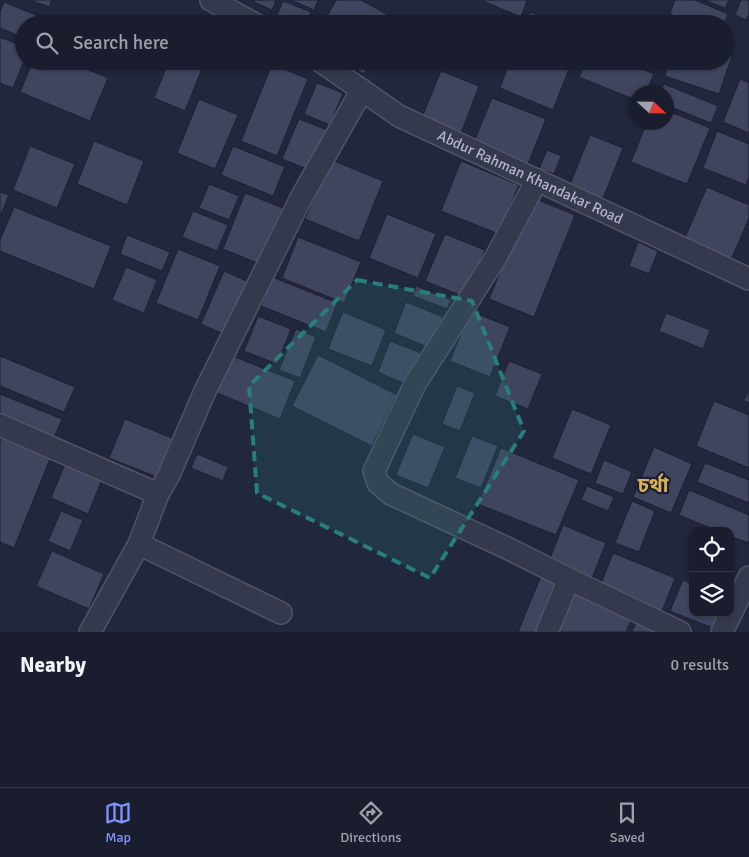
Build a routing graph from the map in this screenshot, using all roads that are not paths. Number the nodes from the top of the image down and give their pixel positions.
1 (211, 0) edge
2 (238, 15) edge
3 (333, 70) edge
4 (362, 90) junction
5 (537, 180) junction
6 (749, 279) edge
7 (0, 425) edge
8 (158, 494) junction
9 (139, 544) junction
10 (749, 577) edge
11 (569, 579) junction
12 (281, 612) dead end
13 (90, 632) edge
14 (546, 632) edge
15 (680, 632) edge
16 (722, 632) edge

1 - 2 street
3 - 4 street, Abdur Rahman Khandakar Road
4 - 5 street, Abdur Rahman Khandakar Road
4 - 8 street
5 - 6 street, Abdur Rahman Khandakar Road
5 - 11 street
7 - 8 street
8 - 9 street
9 - 12 street
9 - 13 street
10 - 16 street
11 - 14 street
11 - 15 street

